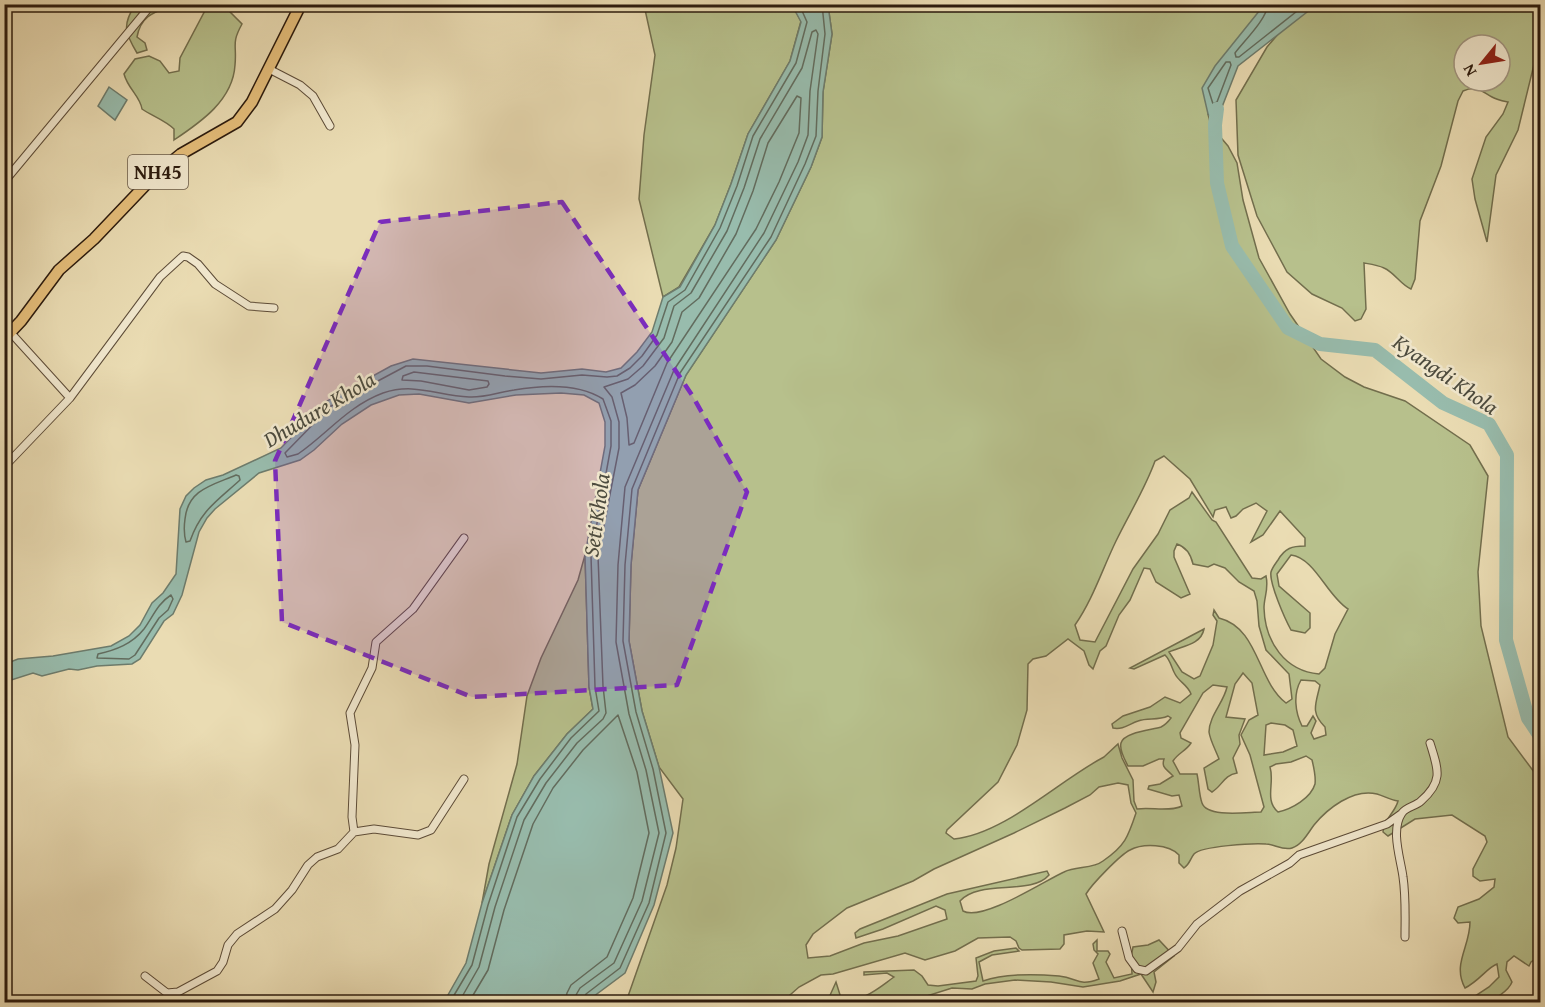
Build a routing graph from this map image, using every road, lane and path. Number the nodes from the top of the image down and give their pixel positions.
1 (152, 4) edge
2 (301, 4) edge
3 (268, 69) junction
4 (330, 126) dead end
5 (4, 182) edge
6 (274, 308) dead end
7 (8, 336) edge
8 (70, 398) junction
9 (4, 467) edge
10 (464, 538) dead end
11 (1430, 743) dead end
12 (464, 780) dead end
13 (1401, 814) junction
14 (354, 832) junction
15 (1122, 931) dead end
16 (1405, 937) dead end
17 (145, 976) dead end

1 - 5 street
2 - 3 main road, NH45
3 - 4 street
3 - 7 main road, NH45
6 - 8 street
7 - 8 street
8 - 9 street
10 - 14 street
11 - 13 street
12 - 14 street
13 - 15 street
13 - 16 street
14 - 17 street

